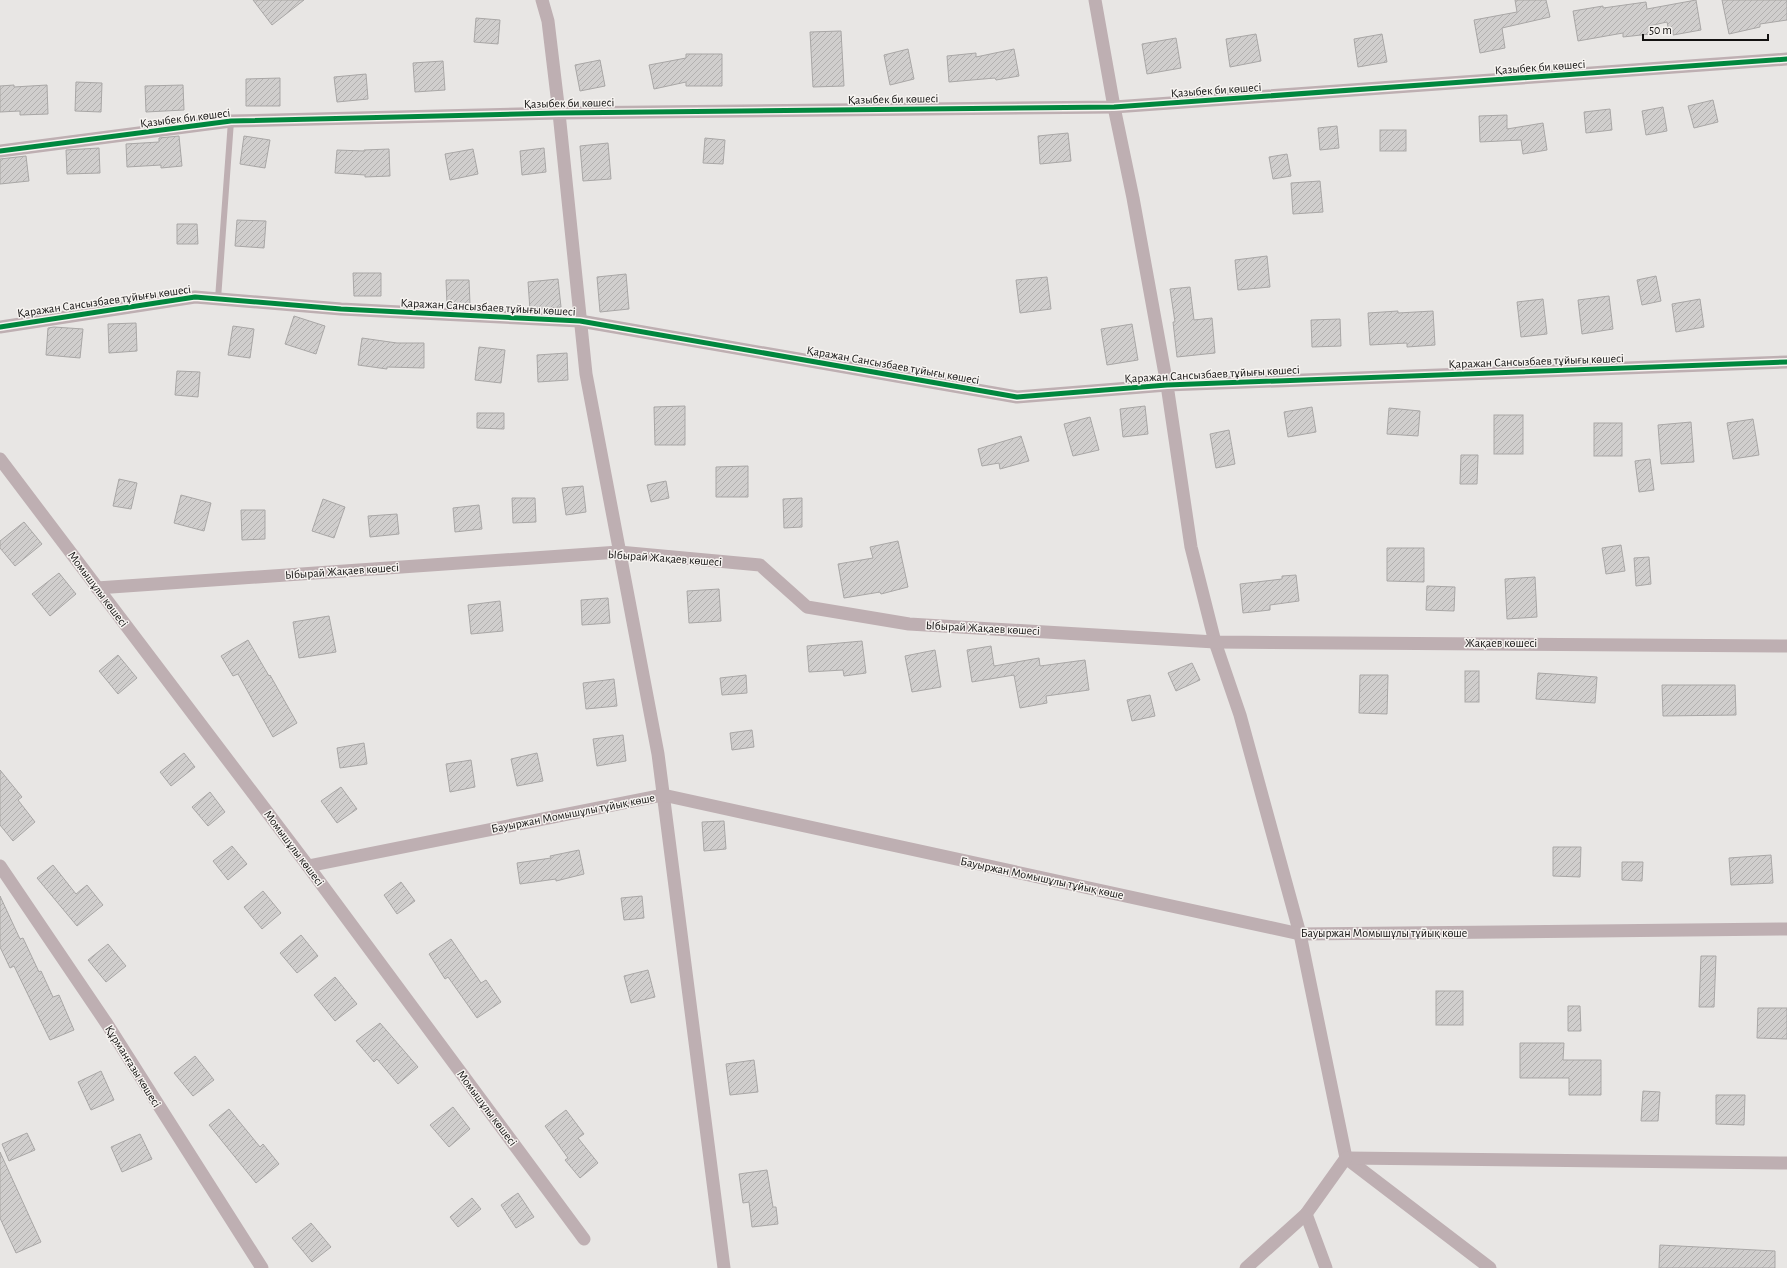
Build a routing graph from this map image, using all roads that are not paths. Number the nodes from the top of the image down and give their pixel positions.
1 (542, 0) edge
2 (1095, 0) edge
3 (1787, 59) edge
4 (1114, 107) junction
5 (559, 113) junction
6 (231, 121) junction
7 (0, 151) edge
8 (218, 299) junction
9 (580, 321) junction
10 (0, 327) edge
11 (1787, 362) edge
12 (1167, 385) junction
13 (0, 459) edge
14 (619, 552) junction
15 (98, 588) junction
16 (1215, 642) junction
17 (1787, 646) edge
18 (663, 795) junction
19 (0, 866) edge
20 (308, 866) junction
21 (1787, 929) edge
22 (1300, 934) junction
23 (1346, 1158) junction
24 (1787, 1163) edge
25 (1306, 1214) junction
26 (584, 1239) dead end
27 (262, 1268) edge
28 (724, 1268) edge
29 (1246, 1268) edge
30 (1326, 1268) edge
31 (1490, 1268) edge

1 - 5 street
2 - 4 street
3 - 4 street, Қазыбек би көшесі
4 - 5 street, Қазыбек би көшесі
4 - 12 street
5 - 6 street, Қазыбек би көшесі
5 - 9 street
6 - 7 street, Қазыбек би көшесі
6 - 8 lane
8 - 9 street, Қаражан Сансызбаев тұйығы көшесі
8 - 10 street, Қаражан Сансызбаев тұйығы көшесі
9 - 12 street, Қаражан Сансызбаев тұйығы көшесі
9 - 14 street
11 - 12 street, Қаражан Сансызбаев тұйығы көшесі
12 - 16 street
13 - 15 street, Момышұлы көшесі
14 - 15 street, Ыбырай Жақаев көшесі
14 - 16 street, Ыбырай Жақаев көшесі
14 - 18 street
15 - 20 street, Момышұлы көшесі
16 - 17 street, Жақаев көшесі
16 - 22 street
18 - 20 street, Бауыржан Момышұлы тұйық көше
18 - 22 street, Бауыржан Момышұлы тұйық көше
18 - 28 street
19 - 27 street, Құрманғазы көшесі
20 - 26 street, Момышұлы көшесі
21 - 22 street, Бауыржан Момышұлы тұйық көше
22 - 23 street
23 - 24 street
23 - 25 street
23 - 31 street
25 - 29 street
25 - 30 street

